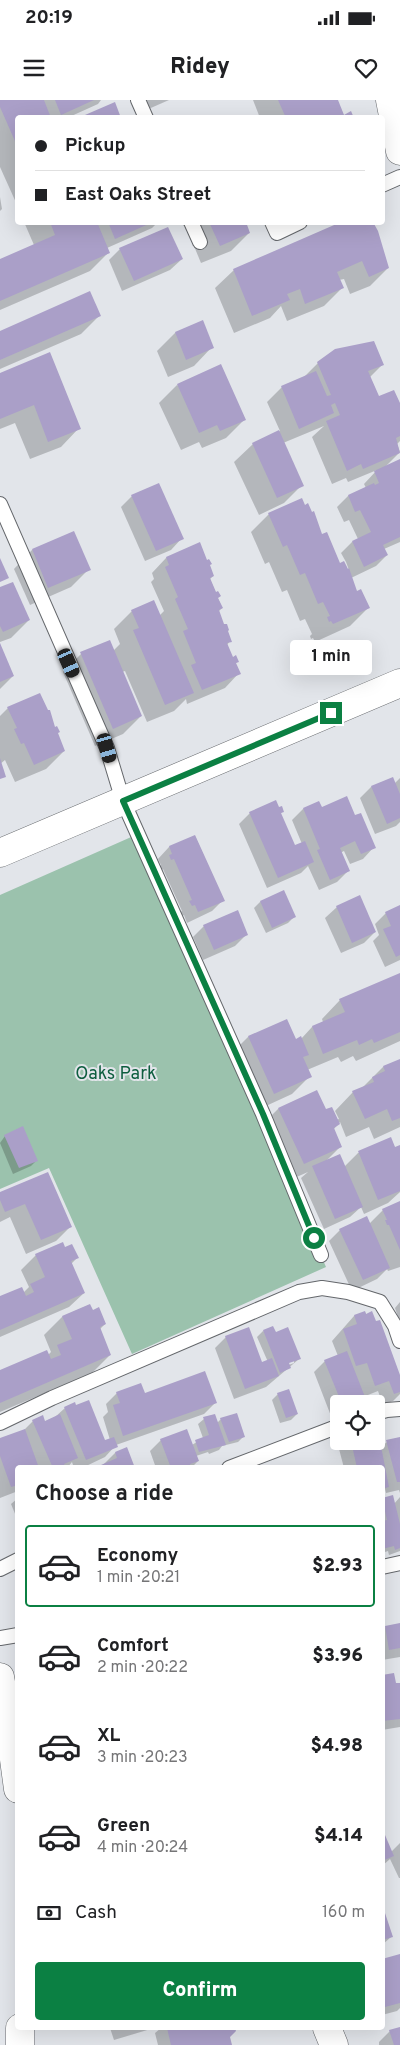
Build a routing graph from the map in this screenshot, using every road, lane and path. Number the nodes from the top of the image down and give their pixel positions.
1 (138, 100) edge
2 (390, 100) edge
3 (145, 115) edge
4 (400, 151) edge
5 (400, 177) edge
6 (385, 184) edge
7 (192, 225) edge
8 (273, 225) edge
9 (294, 225) edge
10 (200, 242) dead end
11 (0, 504) edge
12 (400, 683) edge
13 (123, 801) junction
14 (0, 853) edge
15 (321, 1255) dead end
16 (400, 1341) edge
17 (400, 1409) edge
18 (385, 1411) edge
19 (0, 1423) edge
20 (330, 1429) edge
21 (237, 1465) edge
22 (15, 1562) edge
23 (400, 1563) edge
24 (385, 1566) edge
25 (0, 1569) edge
26 (15, 1636) edge
27 (0, 1638) edge
28 (0, 1677) edge
29 (5, 1741) edge
30 (15, 1778) edge
31 (20, 2030) edge
32 (328, 2030) edge
33 (20, 2045) edge
34 (334, 2045) edge

1 - 3 lane
2 - 4 street
5 - 6 lane
7 - 10 lane
8 - 9 lane
11 - 13 lane
12 - 13 street
13 - 14 street
13 - 15 lane
16 - 19 lane
17 - 18 lane
20 - 21 lane
22 - 25 lane
23 - 24 lane
26 - 27 lane
28 - 29 street
29 - 30 street
31 - 33 street
32 - 34 street

